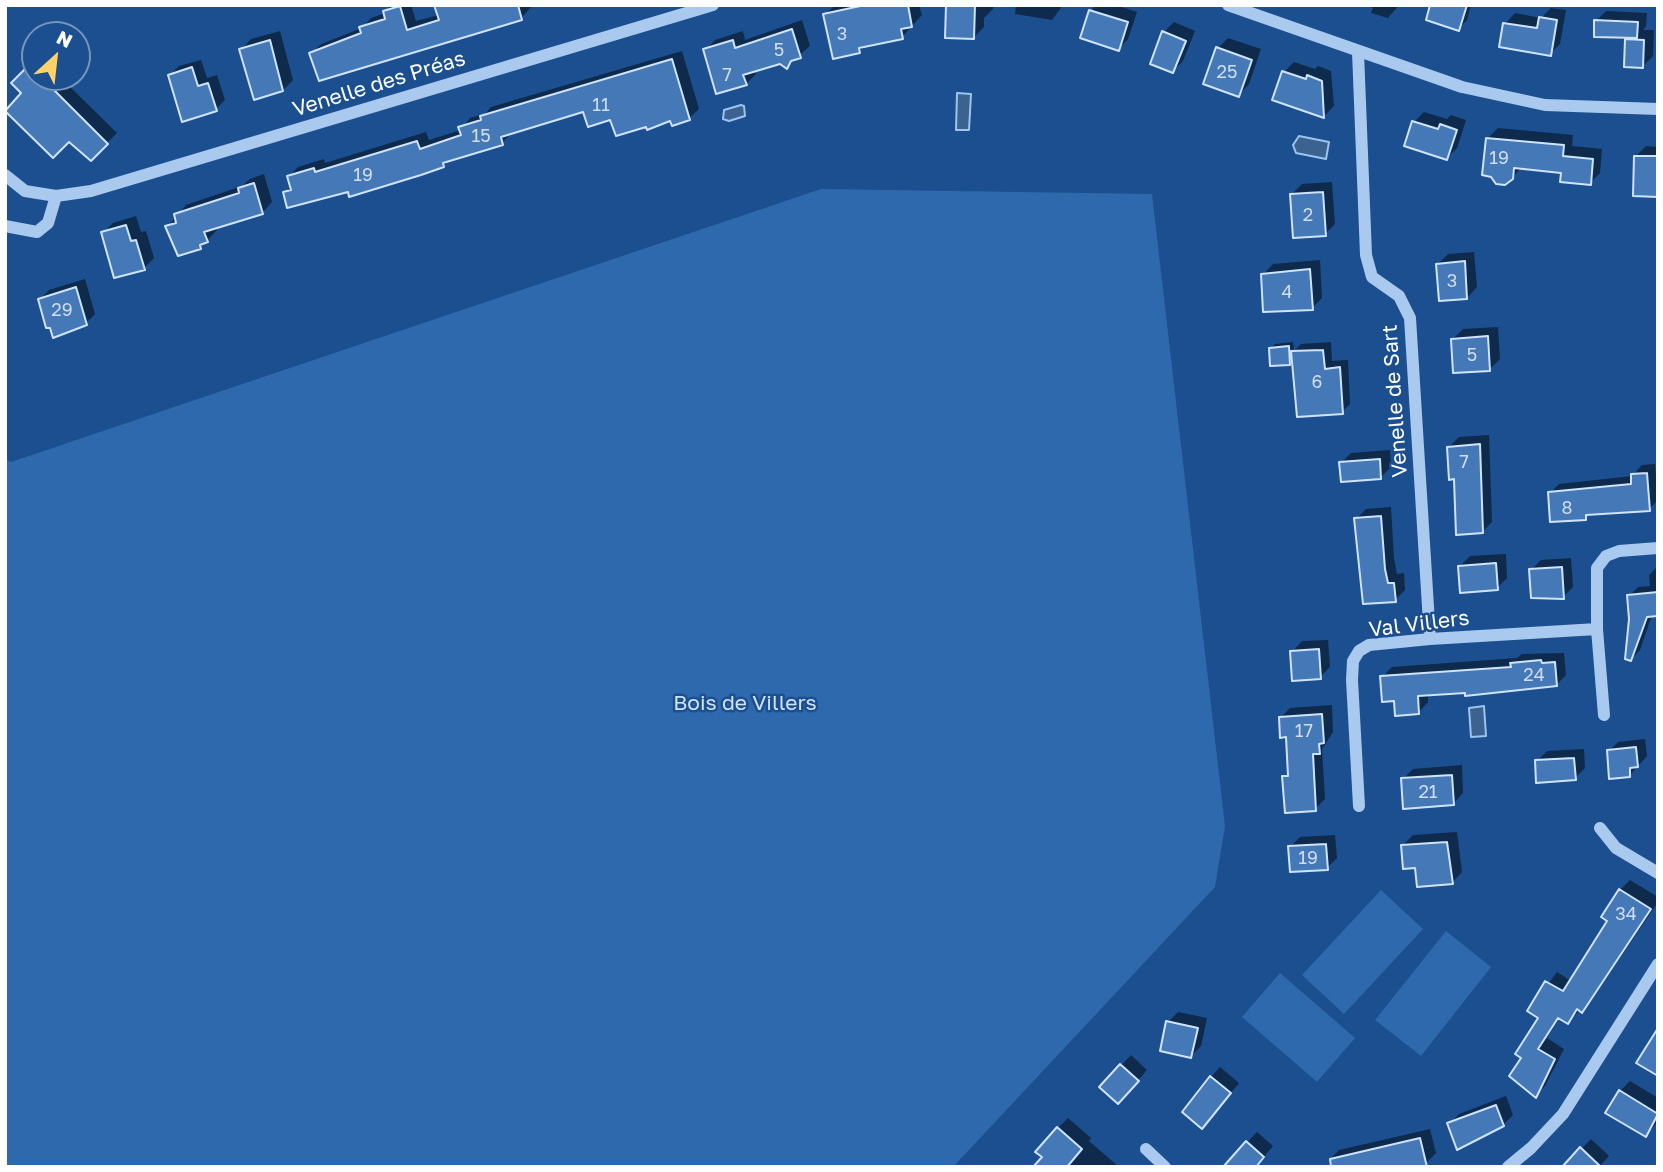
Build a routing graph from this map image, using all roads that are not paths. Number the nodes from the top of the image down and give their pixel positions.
1 (713, 5) edge
2 (1228, 5) edge
3 (1358, 52) junction
4 (1658, 109) edge
5 (5, 175) edge
6 (56, 197) junction
7 (5, 226) edge
8 (1658, 548) edge
9 (1598, 629) junction
10 (1430, 639) junction
11 (1604, 715) dead end
12 (1359, 806) dead end
13 (1600, 828) dead end
14 (1658, 873) edge
15 (1658, 964) edge
16 (1146, 1149) dead end
17 (1165, 1167) edge
18 (1508, 1167) edge

1 - 6 street, Venelle des Préas
2 - 3 street
3 - 4 street
3 - 10 street, Venelle de Sart
5 - 6 street, Venelle des Préas
6 - 7 street
8 - 9 street
9 - 10 street, Val Villers
9 - 11 street
10 - 12 street, Val Villers
13 - 14 street
15 - 18 street
16 - 17 street

